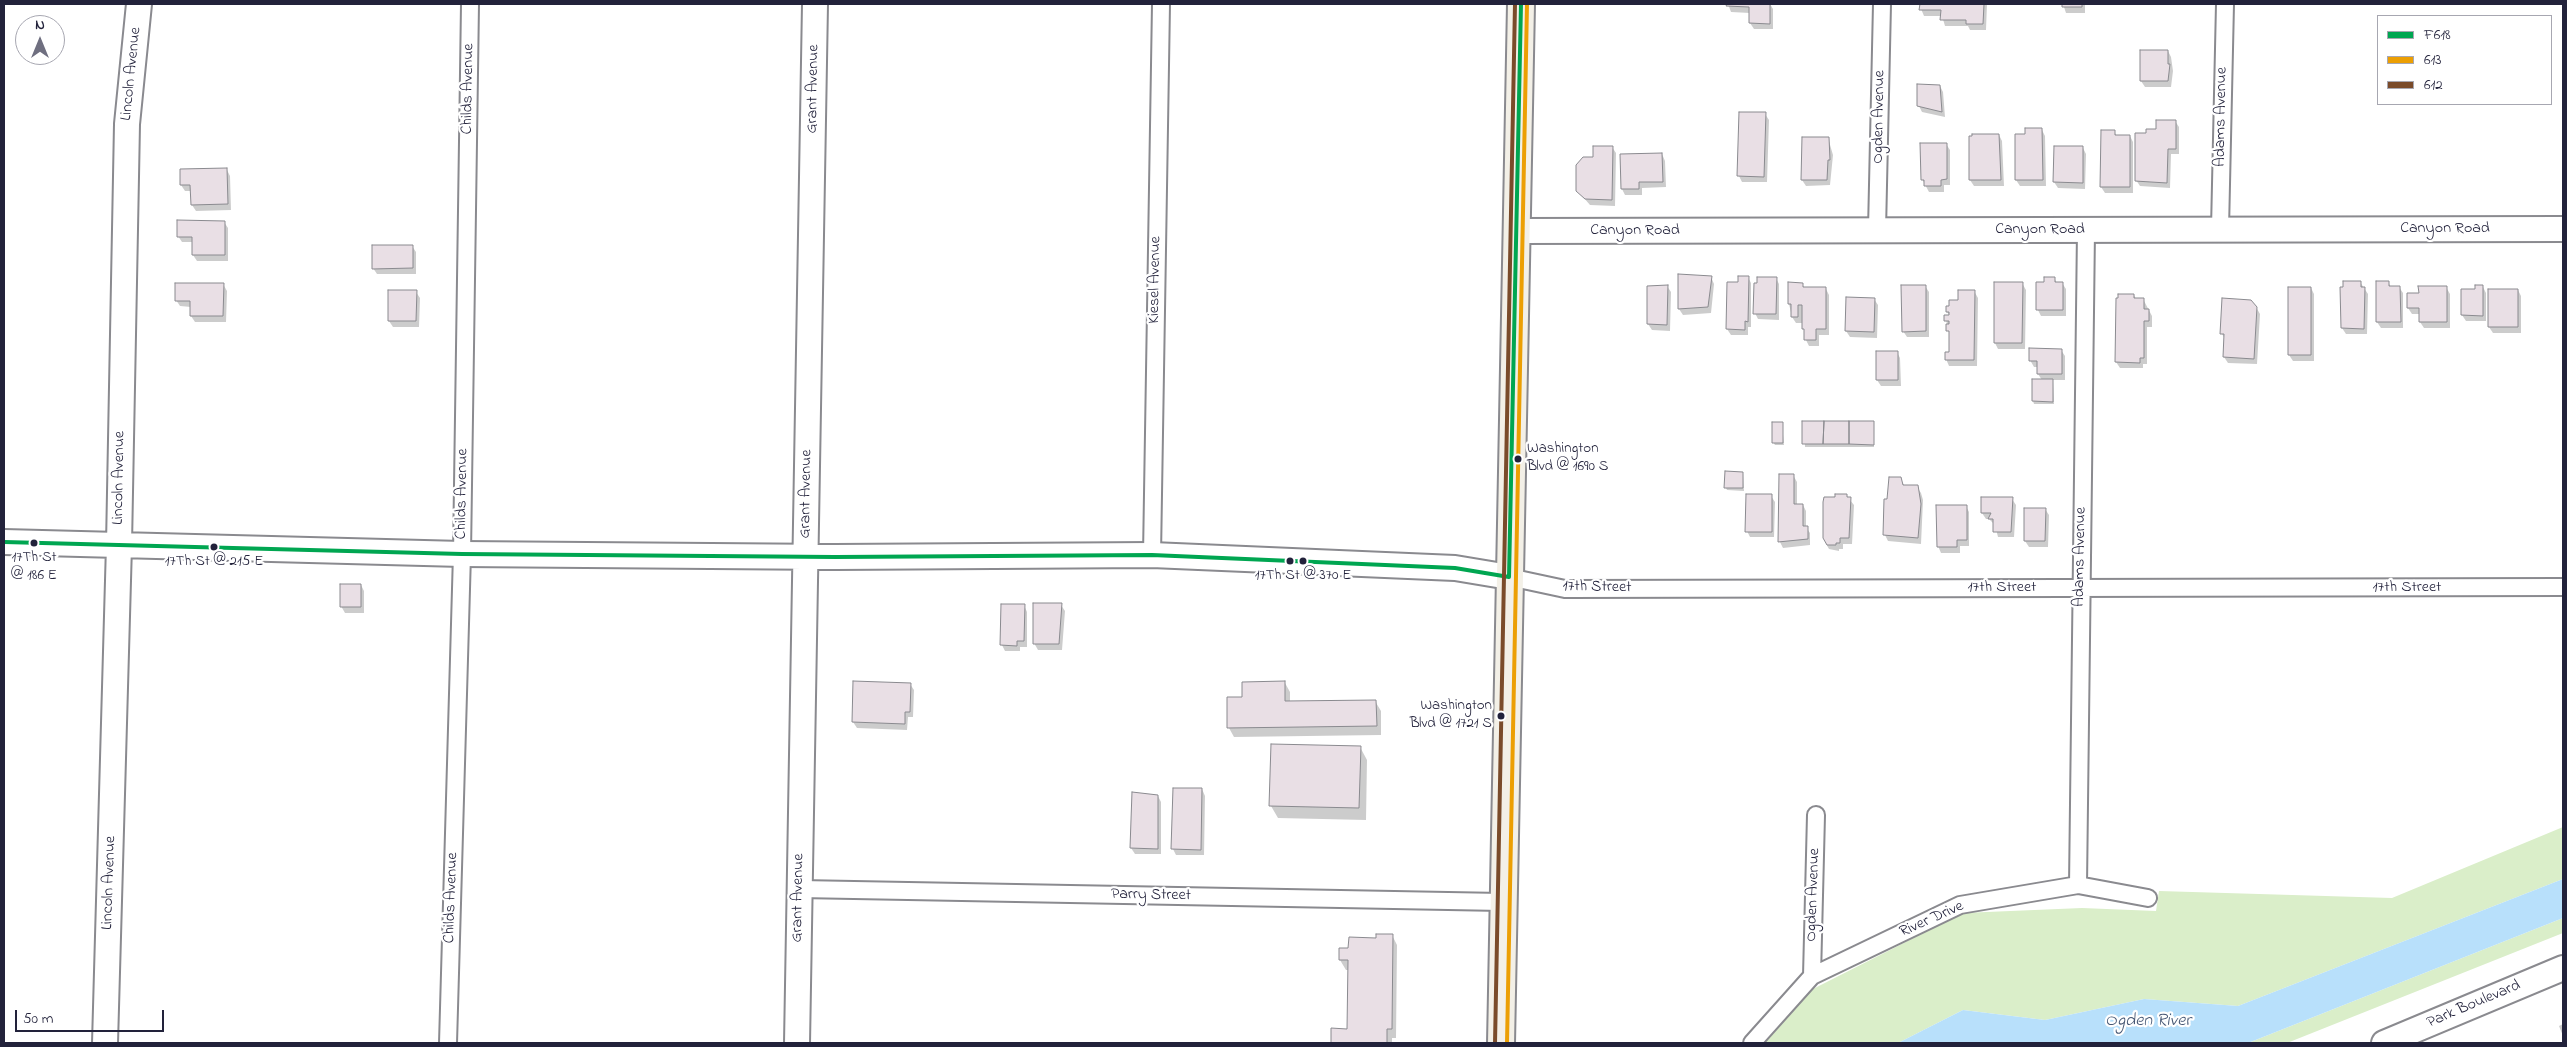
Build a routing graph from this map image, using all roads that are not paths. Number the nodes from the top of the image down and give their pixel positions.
1 (139, 4) edge
2 (470, 4) edge
3 (815, 4) edge
4 (1161, 4) edge
5 (1521, 4) edge
6 (1882, 4) edge
7 (2225, 4) edge
8 (2220, 229) junction
9 (2563, 229) edge
10 (1877, 230) junction
11 (2086, 230) junction
12 (1516, 231) junction
13 (4, 542) edge
14 (119, 545) junction
15 (462, 554) junction
16 (1152, 555) junction
17 (806, 557) junction
18 (1509, 577) junction
19 (2563, 587) edge
20 (2081, 588) junction
21 (1816, 815) dead end
22 (2078, 885) junction
23 (800, 889) junction
24 (2148, 898) dead end
25 (1502, 902) junction
26 (2563, 968) edge
27 (1812, 976) junction
28 (105, 1043) edge
29 (448, 1043) edge
30 (797, 1043) edge
31 (1500, 1043) edge
32 (1752, 1043) edge
33 (2384, 1043) edge

1 - 14 street, Lincoln Avenue
2 - 15 street, Childs Avenue
3 - 17 street, Grant Avenue
4 - 16 street, Kiesel Avenue
5 - 12 main road
6 - 10 street, Ogden Avenue
7 - 8 street, Adams Avenue
8 - 9 street, Canyon Road
8 - 11 street, Canyon Road
10 - 11 street, Canyon Road
10 - 12 street, Canyon Road
11 - 20 street, Adams Avenue
12 - 18 main road
13 - 14 street, 17th Street
14 - 15 street, 17th Street
14 - 28 street, Lincoln Avenue
15 - 17 street, 17th Street
15 - 29 street, Childs Avenue
16 - 17 street, 17th Street
16 - 18 street, 17th Street
17 - 23 street, Grant Avenue
18 - 20 street, 17th Street
18 - 25 main road
19 - 20 street, 17th Street
20 - 22 street, Adams Avenue
21 - 27 street, Ogden Avenue
22 - 24 street, River Drive
22 - 27 street, River Drive
23 - 25 street, Parry Street
23 - 30 street, Grant Avenue
25 - 31 main road
26 - 33 street, Park Boulevard
27 - 32 street, River Drive

